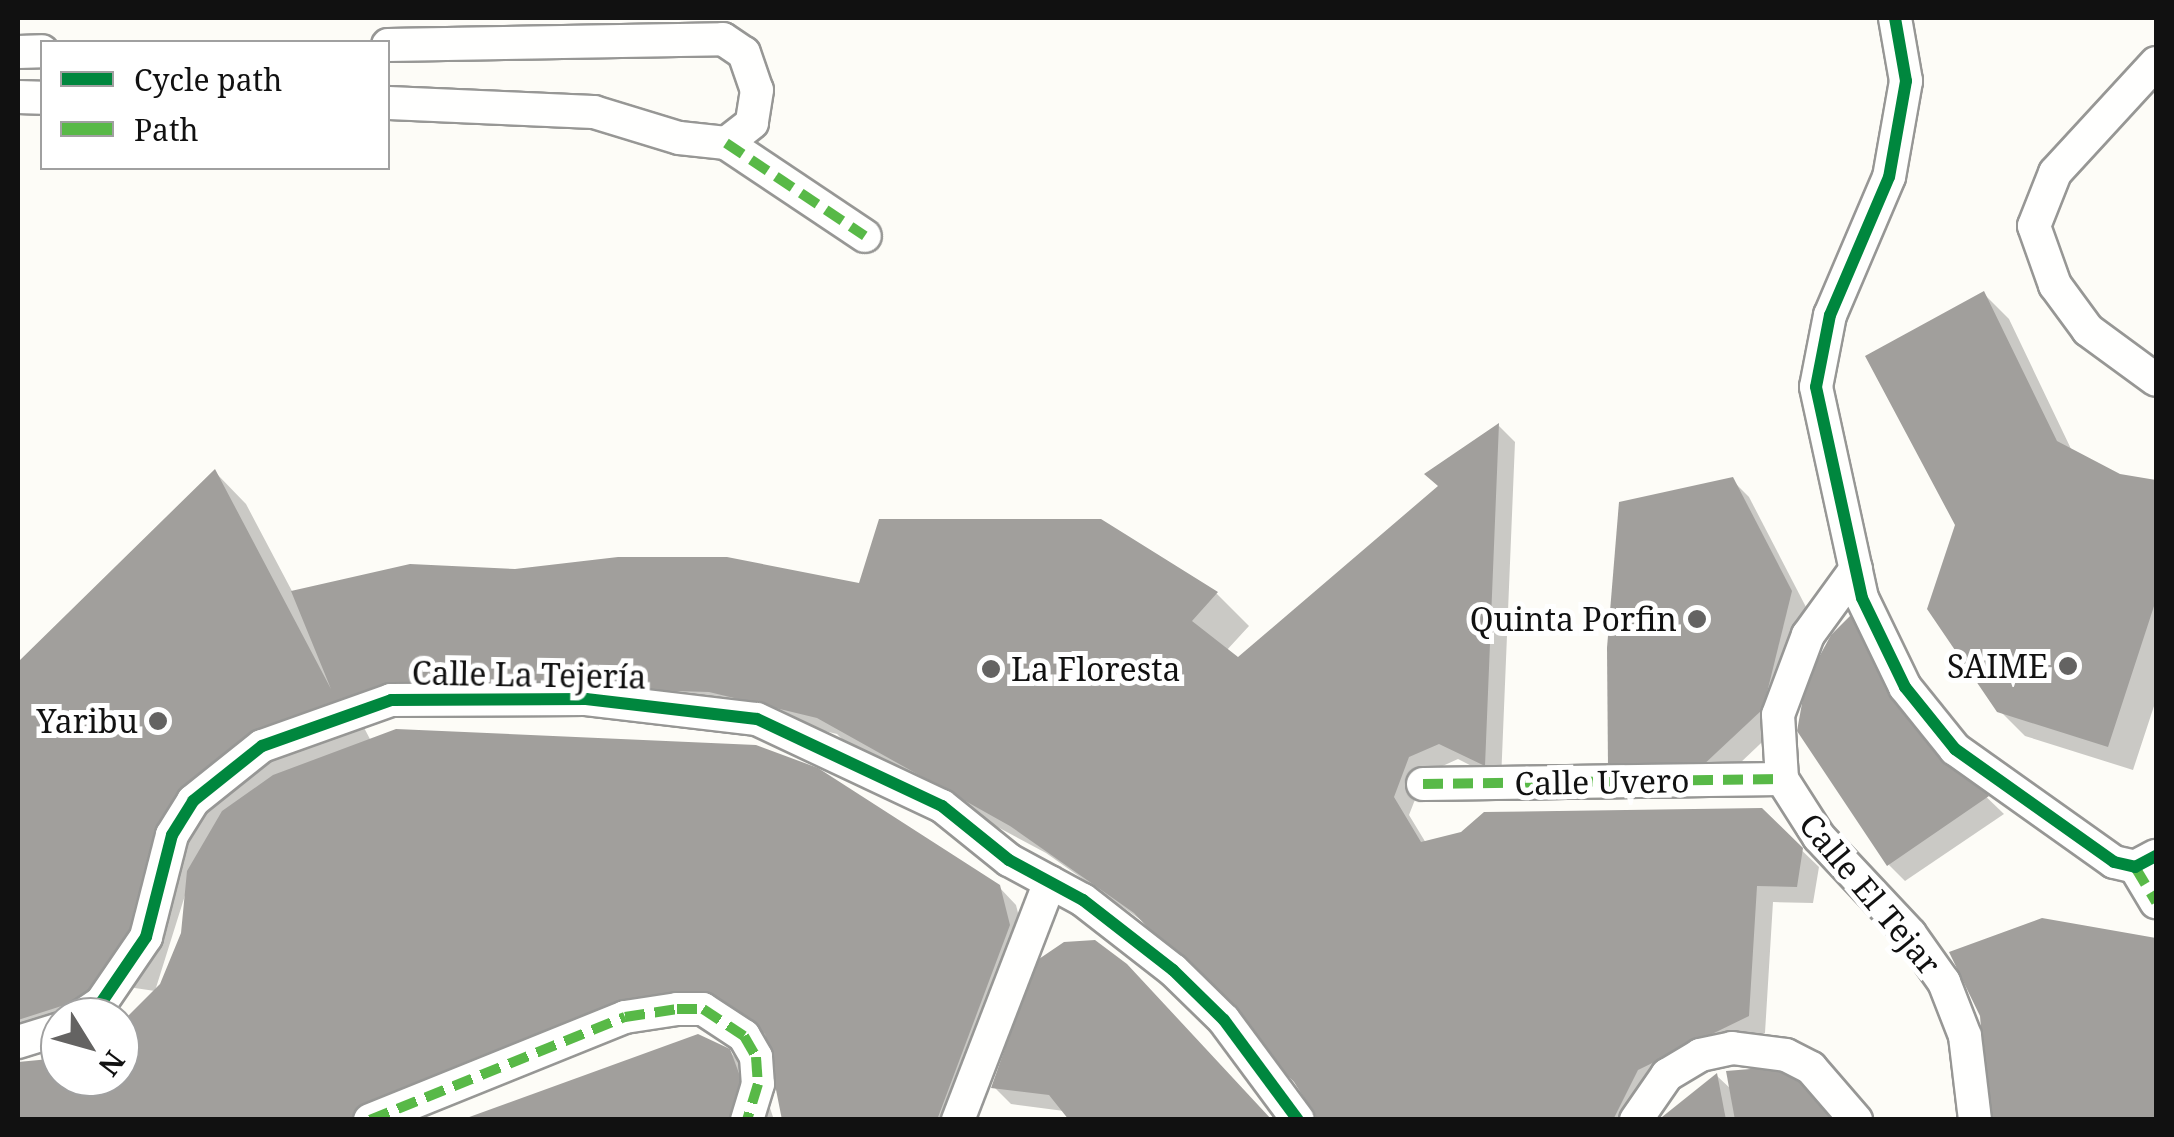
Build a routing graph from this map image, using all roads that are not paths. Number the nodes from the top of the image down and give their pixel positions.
1 (1895, 18) edge
2 (390, 45) edge
3 (2156, 63) edge
4 (390, 103) edge
5 (726, 143) junction
6 (865, 236) dead end
7 (2149, 372) edge
8 (1856, 568) junction
9 (1782, 779) junction
10 (1423, 784) dead end
11 (2146, 861) edge
12 (1050, 882) junction
13 (2156, 902) edge
14 (103, 997) edge
15 (370, 1120) edge
16 (748, 1120) edge
17 (958, 1120) edge
18 (1298, 1120) edge
19 (1636, 1120) edge
20 (1856, 1120) edge
21 (1975, 1120) edge

1 - 8 street
2 - 5 street
3 - 7 street
4 - 5 street
5 - 6 street
8 - 9 street, Calle El Tejar
8 - 11 street
9 - 10 street, Calle Uvero
9 - 21 street, Calle El Tejar
11 - 13 street
12 - 14 street, Calle La Tejería
12 - 17 street
12 - 18 street, Calle La Tejería
15 - 16 street
19 - 20 street

